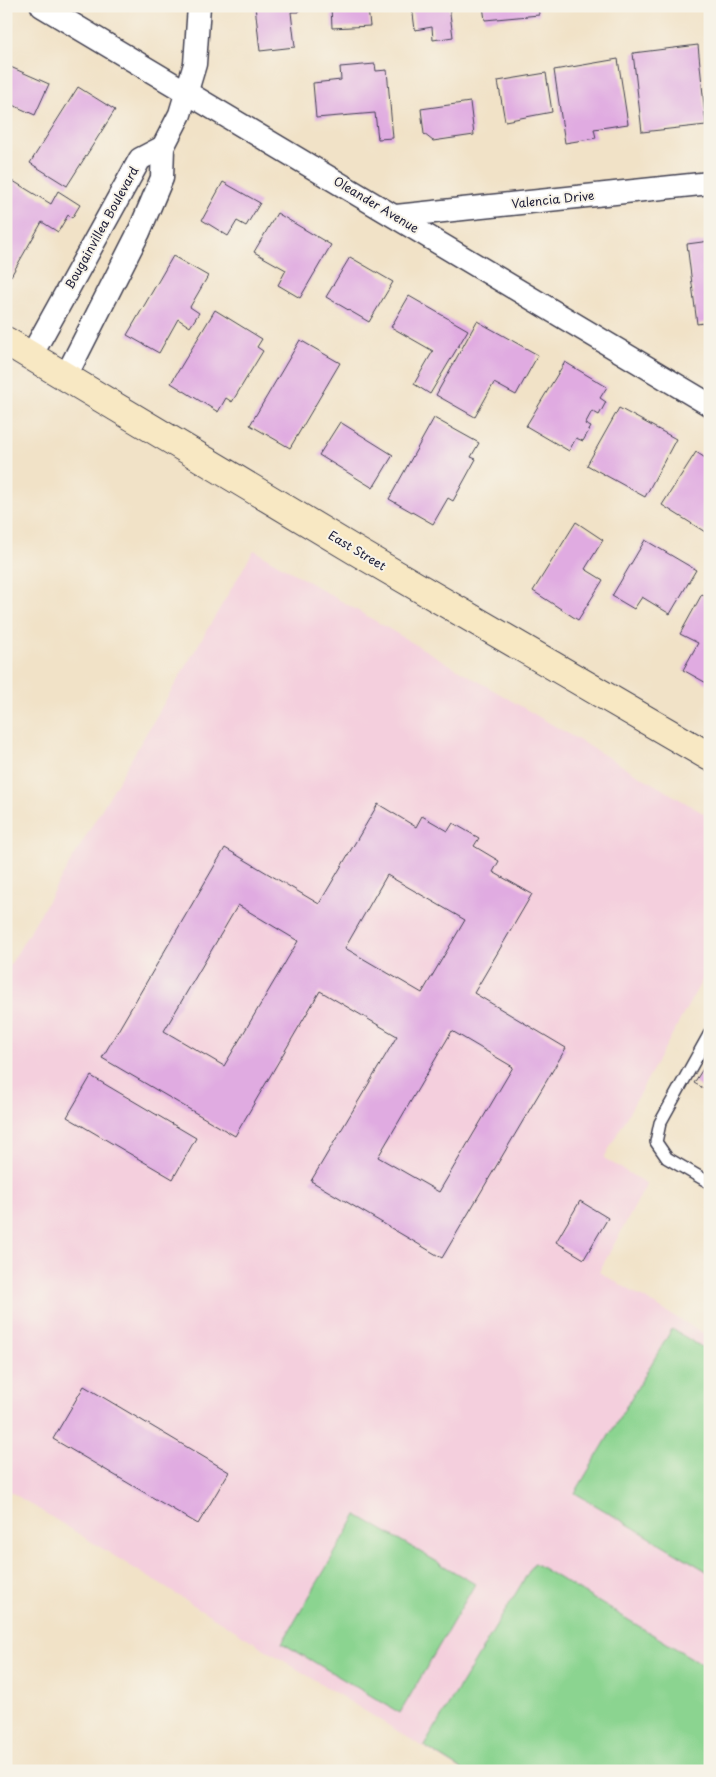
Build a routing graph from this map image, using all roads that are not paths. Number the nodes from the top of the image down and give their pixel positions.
1 (42, 6) edge
2 (198, 6) edge
3 (186, 92) junction
4 (163, 147) junction
5 (710, 183) edge
6 (396, 216) junction
7 (6, 341) edge
8 (32, 356) junction
9 (66, 376) junction
10 (710, 404) edge
11 (710, 757) edge
12 (710, 1033) edge
13 (710, 1183) edge

1 - 3 street, Oleander Avenue
2 - 3 street
3 - 4 street
3 - 6 street, Oleander Avenue
4 - 8 street, Bougainvillea Boulevard
4 - 9 street
5 - 6 street, Valencia Drive
6 - 10 street, Oleander Avenue
7 - 8 main road, East Street
8 - 9 main road, East Street
9 - 11 main road, East Street
12 - 13 lane

